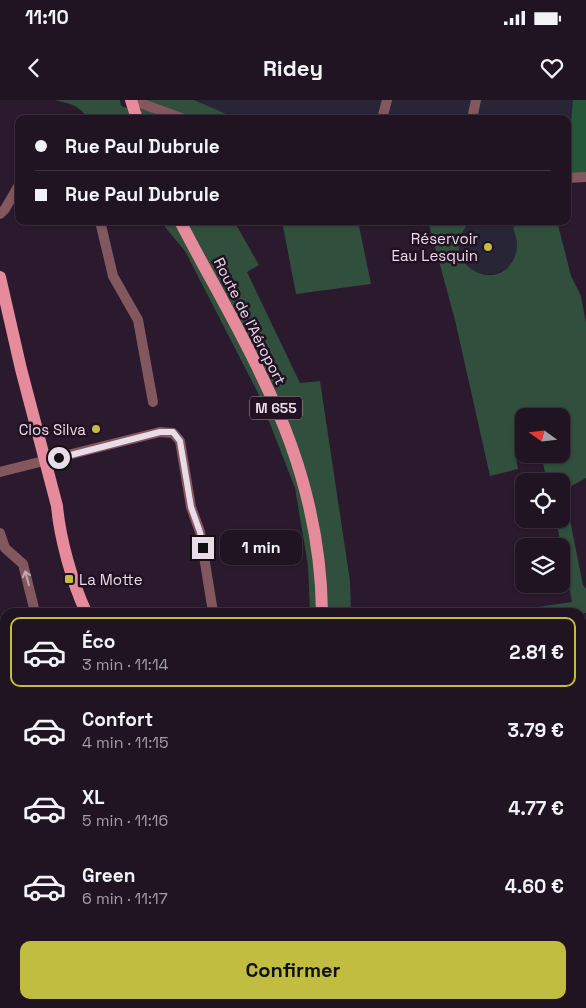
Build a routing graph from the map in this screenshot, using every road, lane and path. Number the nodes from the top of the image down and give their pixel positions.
1 (132, 100) edge
2 (387, 100) edge
3 (476, 100) edge
4 (135, 115) edge
5 (173, 115) edge
6 (383, 115) edge
7 (473, 115) edge
8 (586, 177) edge
9 (571, 178) edge
10 (15, 191) edge
11 (2, 211) edge
12 (0, 222) edge
13 (101, 225) edge
14 (182, 225) edge
15 (0, 277) edge
16 (0, 302) edge
17 (21, 369) junction
18 (153, 402) dead end
19 (45, 461) junction
20 (0, 472) edge
21 (0, 533) edge
22 (34, 608) edge
23 (84, 608) edge
24 (212, 608) edge
25 (322, 608) edge

1 - 4 main road
1 - 5 street
2 - 6 street
3 - 7 street
8 - 9 street
10 - 11 street
11 - 12 street
13 - 18 street
14 - 25 main road, Route de l'Aéroport / M 655
15 - 17 main road
16 - 17 main road
17 - 19 main road
19 - 20 street
19 - 23 main road
19 - 24 street
22 -> 21 street

